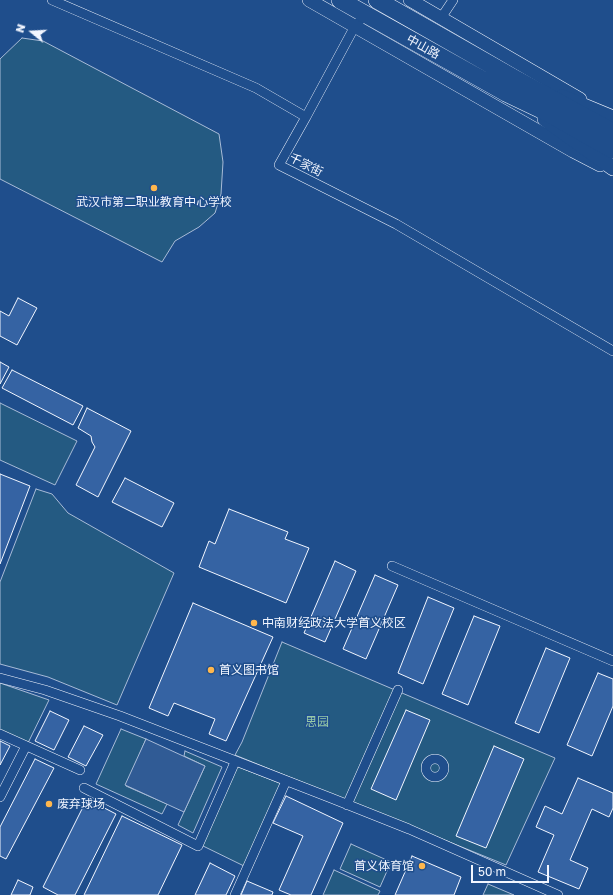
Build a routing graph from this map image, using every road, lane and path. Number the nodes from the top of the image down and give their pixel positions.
1 (52, 0) edge
2 (309, 0) edge
3 (340, 0) edge
4 (410, 0) edge
5 (453, 0) edge
6 (382, 1) edge
7 (441, 18) junction
8 (360, 20) junction
9 (514, 78) junction
10 (506, 93) junction
11 (306, 117) junction
12 (613, 118) edge
13 (613, 132) edge
14 (613, 150) edge
15 (613, 168) edge
16 (613, 171) edge
17 (613, 350) edge
18 (392, 566) dead end
19 (613, 661) edge
20 (0, 678) edge
21 (398, 690) dead end
22 (0, 734) edge
23 (26, 746) junction
24 (235, 762) junction
25 (80, 770) dead end
26 (286, 781) junction
27 (84, 788) dead end
28 (0, 797) edge
29 (347, 805) junction
30 (235, 895) edge
31 (558, 895) edge

1 - 11 street
2 - 8 street
3 - 8 highway, 中山路
4 - 7 street
5 - 7 street
6 - 9 highway, 中山路
7 - 12 street
8 - 10 highway, 中山路
8 - 11 street
8 - 16 street
9 - 12 main road, 中山路
9 - 13 highway, 中山路
10 - 14 highway, 中山路
10 - 15 main road, 中山路
11 - 17 street, 千家街
18 - 19 street
20 - 24 street
21 - 29 street
22 - 23 street
23 - 25 street
23 - 28 street
24 - 26 street
24 - 27 street
26 - 29 street
26 - 30 street
29 - 31 street

